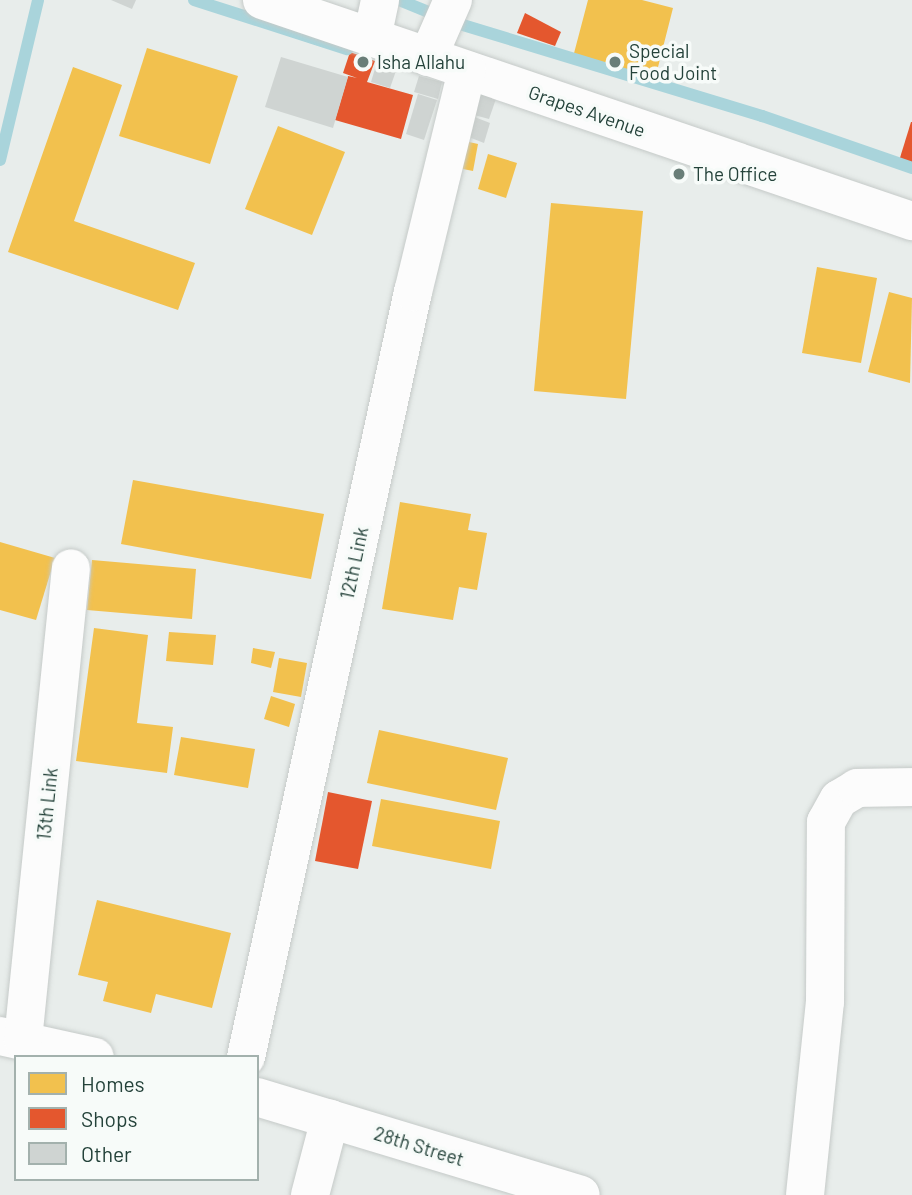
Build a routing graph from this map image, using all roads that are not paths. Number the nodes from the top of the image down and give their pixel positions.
1 (262, 0) edge
2 (380, 0) edge
3 (453, 0) edge
4 (372, 38) junction
5 (428, 57) junction
6 (467, 70) junction
7 (912, 221) edge
8 (71, 568) dead end
9 (912, 787) edge
10 (12, 1038) edge
11 (86, 1055) edge
12 (246, 1055) edge
13 (259, 1098) edge
14 (330, 1119) junction
15 (310, 1195) edge
16 (581, 1195) edge
17 (805, 1195) edge

1 - 4 street, Grapes Avenue
2 - 4 street
3 - 5 street
4 - 5 street, Grapes Avenue
5 - 6 street, Grapes Avenue
6 - 7 street, Grapes Avenue
6 - 12 street, 12th Link
8 - 10 street, 13th Link
9 - 17 street
10 - 11 street
13 - 14 street, 28th Street
14 - 15 street
14 - 16 street, 28th Street

